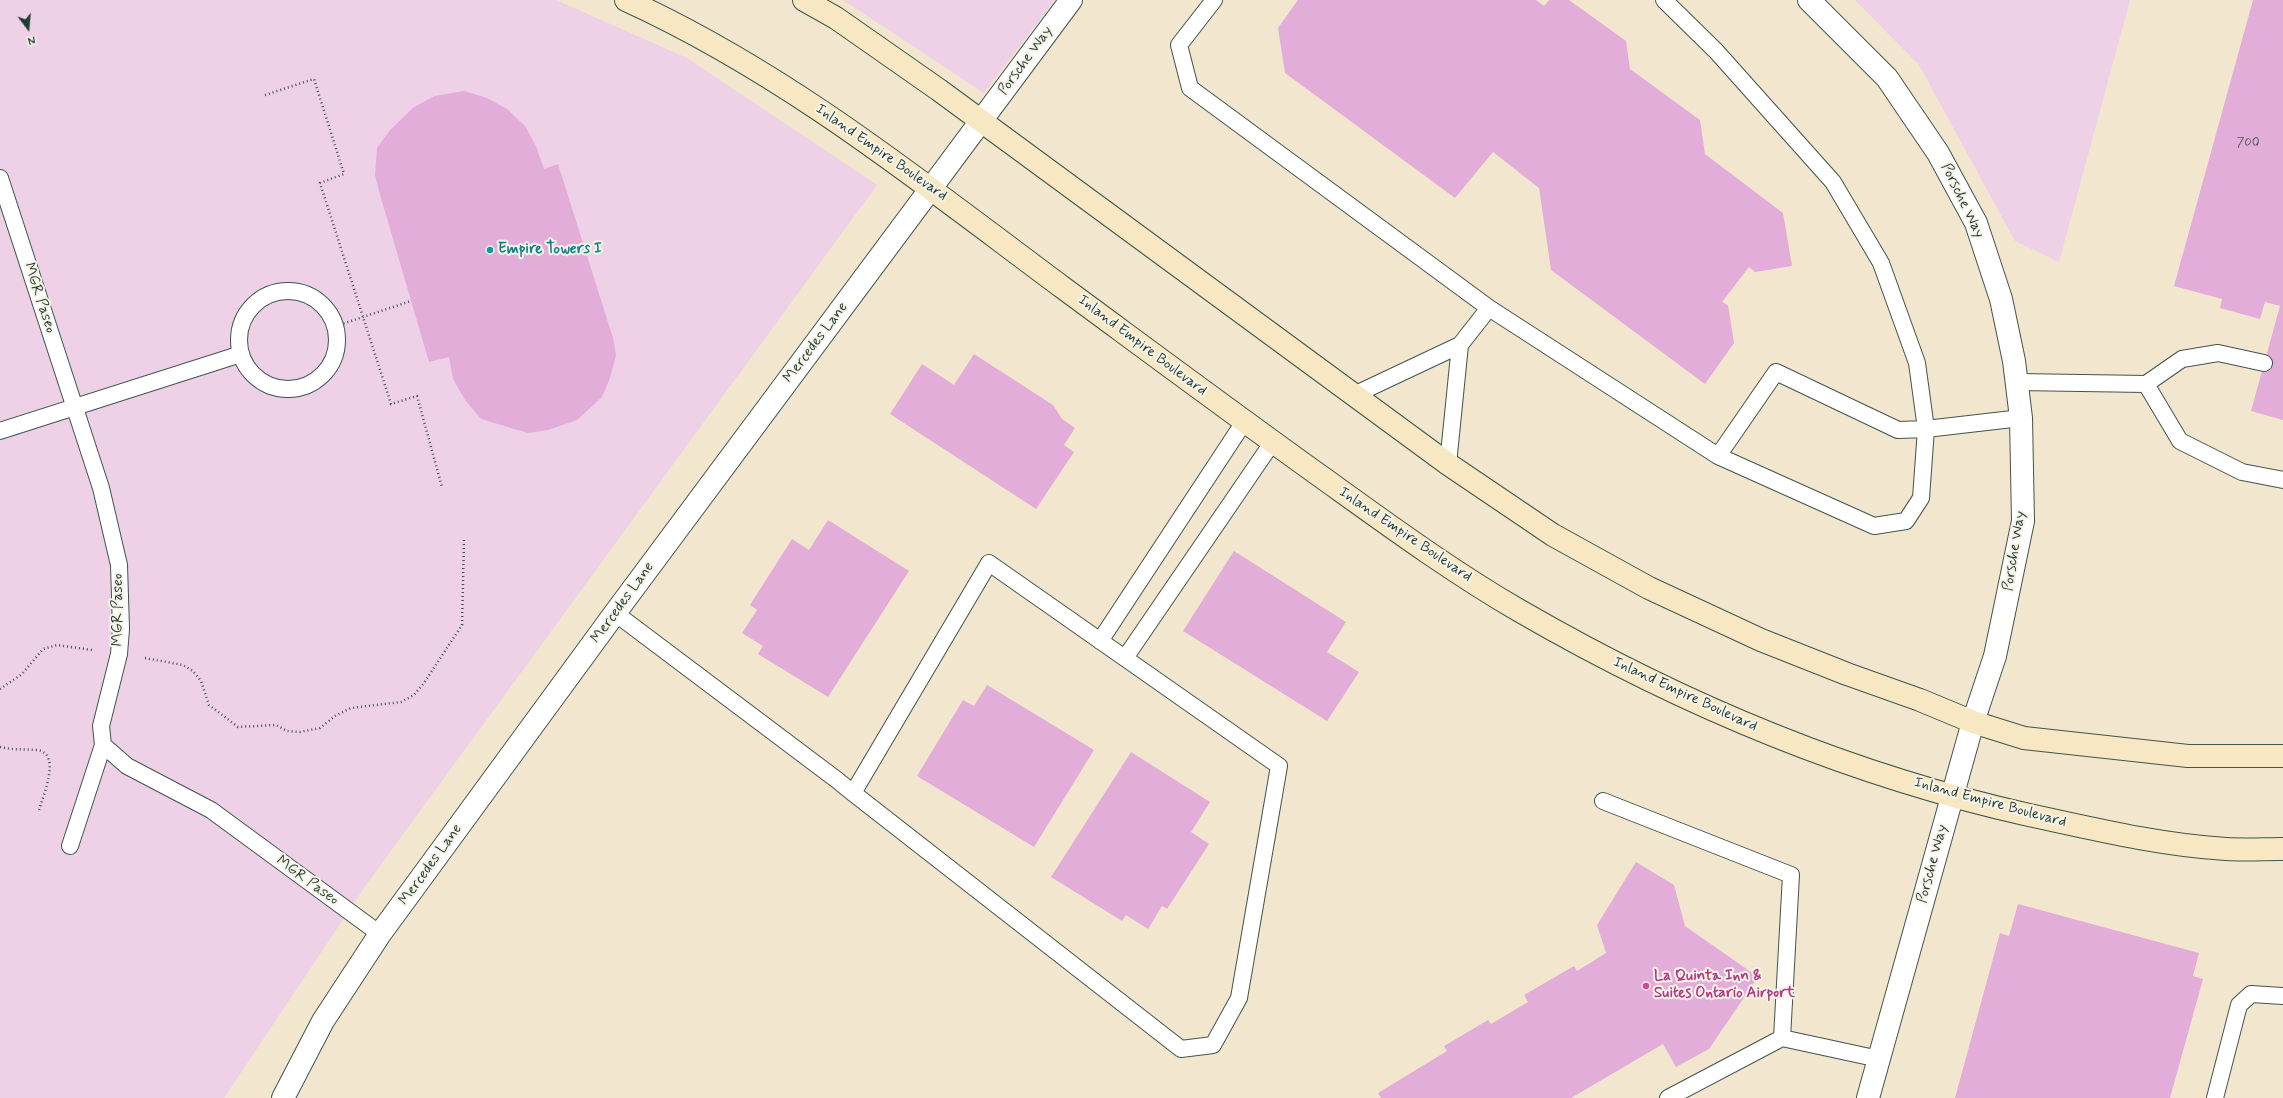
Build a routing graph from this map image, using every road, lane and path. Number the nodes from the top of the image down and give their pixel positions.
1 (626, 0) edge
2 (804, 0) edge
3 (1071, 0) edge
4 (1214, 0) edge
5 (1664, 0) edge
6 (1809, 0) edge
7 (264, 95) dead end
8 (981, 121) junction
9 (0, 178) edge
10 (932, 187) junction
11 (411, 301) dead end
12 (1489, 308) junction
13 (363, 317) junction
14 (336, 326) junction
15 (1460, 345) junction
16 (241, 354) junction
17 (2264, 363) dead end
18 (2017, 382) junction
19 (2146, 384) junction
20 (1354, 396) junction
21 (75, 407) junction
22 (2021, 418) junction
23 (1244, 422) junction
24 (1926, 430) junction
25 (0, 431) edge
26 (1272, 443) junction
27 (1718, 456) junction
28 (1448, 464) junction
29 (2283, 480) edge
30 (442, 487) dead end
31 (464, 540) dead end
32 (615, 613) junction
33 (1100, 641) junction
34 (93, 650) dead end
35 (142, 658) dead end
36 (1125, 658) junction
37 (0, 689) edge
38 (1973, 722) junction
39 (103, 745) junction
40 (0, 747) edge
41 (2283, 756) edge
42 (853, 793) junction
43 (1952, 796) junction
44 (1602, 801) dead end
45 (39, 810) dead end
46 (70, 846) dead end
47 (2283, 849) edge
48 (380, 934) junction
49 (2283, 996) edge
50 (1782, 1038) junction
51 (1879, 1059) junction
52 (283, 1098) edge
53 (1668, 1098) edge
54 (1868, 1098) edge
55 (2215, 1098) edge

1 - 10 main road, Inland Empire Boulevard
2 - 8 main road
3 - 8 street, Porsche Way
4 - 12 lane
5 - 24 lane
6 - 18 street, Porsche Way
7 - 13 path
8 - 10 street, Mercedes Lane
8 - 20 main road
9 - 21 lane, MGR Paseo
10 - 23 main road, Inland Empire Boulevard
10 - 32 street, Mercedes Lane
11 - 13 path
12 - 15 lane
12 - 27 lane
13 - 14 path
13 - 30 path
14 - 16 lane
14 - 16 lane
15 - 20 lane
15 - 28 lane
16 - 21 lane
17 - 19 lane
18 - 19 lane
18 - 22 street, Porsche Way
19 - 29 lane
20 - 28 main road
21 - 25 lane
21 - 39 lane, MGR Paseo
22 - 24 lane
22 - 38 street, Porsche Way
23 - 26 main road, Inland Empire Boulevard
23 - 33 lane
24 - 27 lane
24 - 27 lane
26 - 36 lane
26 - 43 main road, Inland Empire Boulevard
28 - 38 main road
31 - 35 path
32 - 42 lane
32 - 48 street, Mercedes Lane
33 - 36 lane
33 - 42 lane
34 - 37 path
36 - 42 lane
38 - 41 main road
38 - 43 street, Porsche Way
39 - 46 lane
39 - 48 lane, MGR Paseo
40 - 45 path
43 - 47 main road, Inland Empire Boulevard
43 - 51 street, Porsche Way
44 - 50 lane
48 - 52 street, Mercedes Lane
49 - 55 lane
50 - 51 lane
50 - 53 lane
51 - 54 street, Porsche Way

